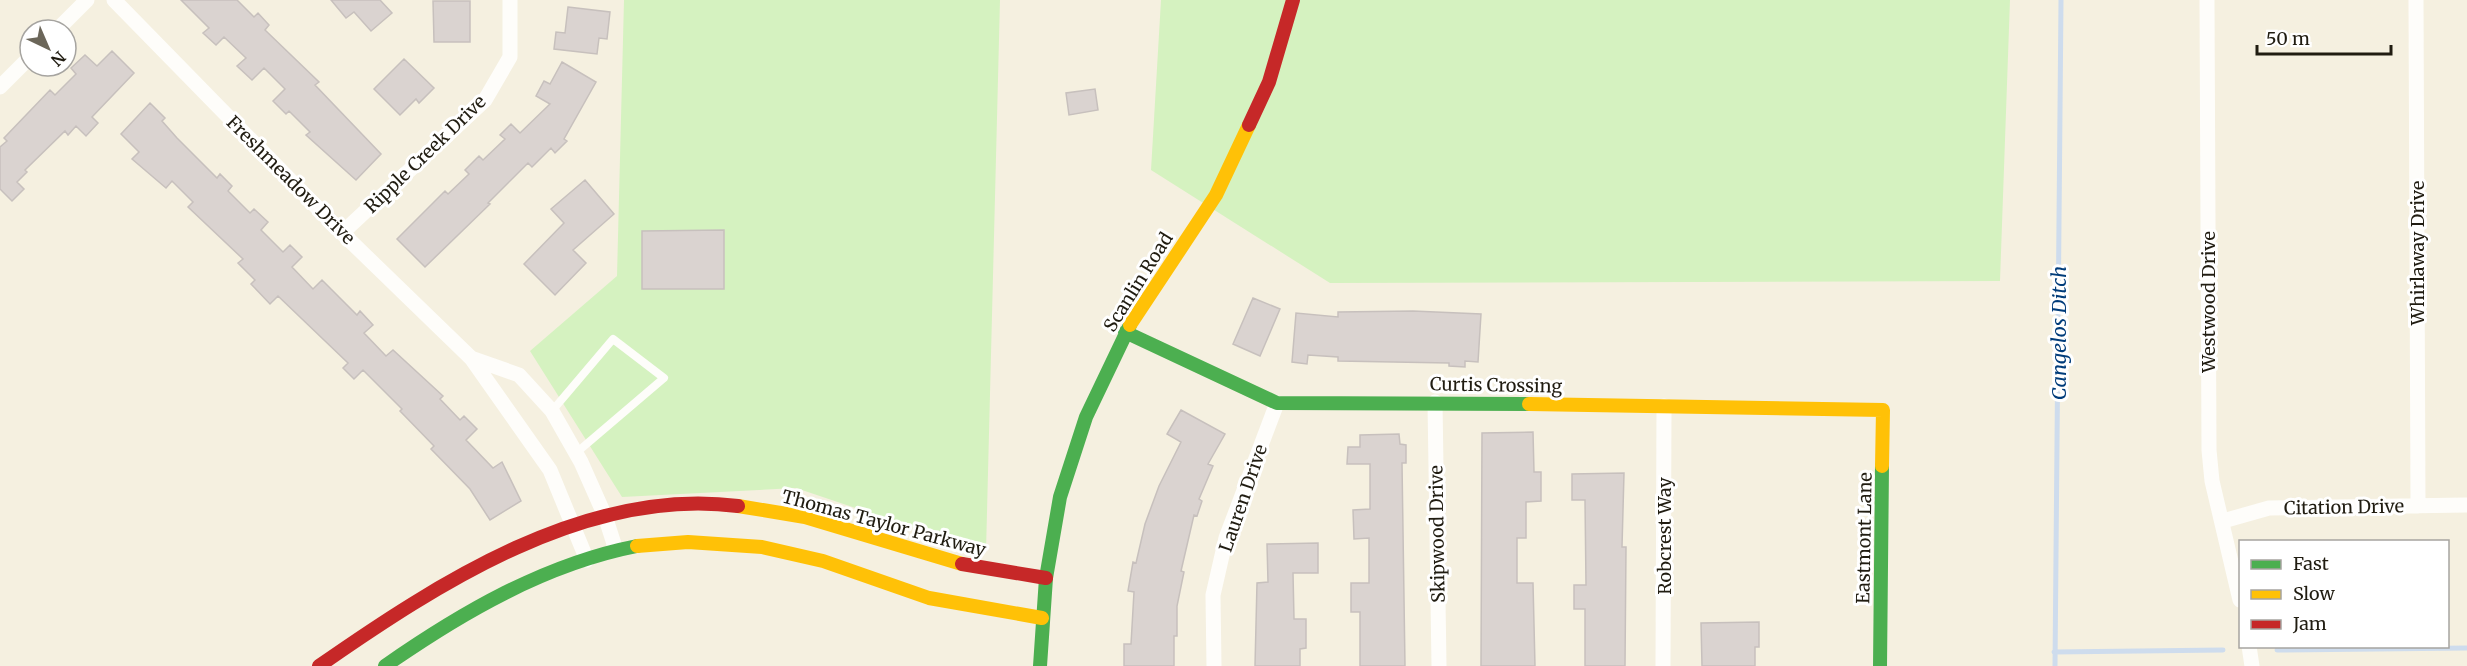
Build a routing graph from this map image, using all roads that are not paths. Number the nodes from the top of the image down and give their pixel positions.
1 (87, 0) edge
2 (114, 0) edge
3 (510, 0) edge
4 (1293, 0) edge
5 (2207, 0) edge
6 (2416, 0) edge
7 (69, 18) edge
8 (18, 69) edge
9 (0, 87) edge
10 (342, 233) junction
11 (1125, 332) junction
12 (471, 358) junction
13 (1436, 402) junction
14 (1277, 403) junction
15 (1664, 406) junction
16 (1884, 410) joint
17 (552, 411) junction
18 (575, 453) junction
19 (2418, 506) junction
20 (2467, 506) edge
21 (605, 516) junction
22 (2223, 521) junction
23 (573, 524) junction
24 (616, 550) junction
25 (587, 560) junction
26 (1046, 578) junction
27 (2239, 591) edge
28 (1042, 618) junction
29 (2249, 648) edge
30 (319, 666) edge
31 (385, 666) edge
32 (1040, 666) edge
33 (1214, 666) edge
34 (1438, 666) edge
35 (1663, 666) edge
36 (1880, 666) edge
37 (2252, 666) edge

1 - 7 street
2 - 10 street, Freshmeadow Drive
3 - 10 street, Ripple Creek Drive
4 - 11 street, Scanlin Road
5 - 22 street, Westwood Drive
6 - 19 street, Whirlaway Drive
8 - 9 street
10 - 12 street, Freshmeadow Drive
11 - 14 street, Curtis Crossing
11 - 26 street, Scanlin Road
12 - 17 street, Freshmeadow Drive
12 - 23 street, Freshmeadow Drive
13 - 14 street, Curtis Crossing
13 - 15 street, Curtis Crossing
13 - 34 street, Skipwood Drive
14 - 33 street, Lauren Drive
15 - 16 street, Curtis Crossing
15 - 35 street, Robcrest Way
16 - 36 street, Eastmont Lane
17 - 18 street, Freshmeadow Drive
17 - 18 lane
18 - 21 street, Freshmeadow Drive
19 - 20 street, Citation Drive
19 - 22 street, Citation Drive
21 - 23 street, Thomas Taylor Parkway
21 - 24 street, Freshmeadow Drive
21 - 26 street, Thomas Taylor Parkway
22 - 27 street, Westwood Drive
23 - 25 street, Freshmeadow Drive
23 - 30 street, Thomas Taylor Parkway
24 - 25 street
24 - 28 street
25 - 31 street
26 - 28 street, Scanlin Road
28 - 32 street, Scanlin Road
29 - 37 street

